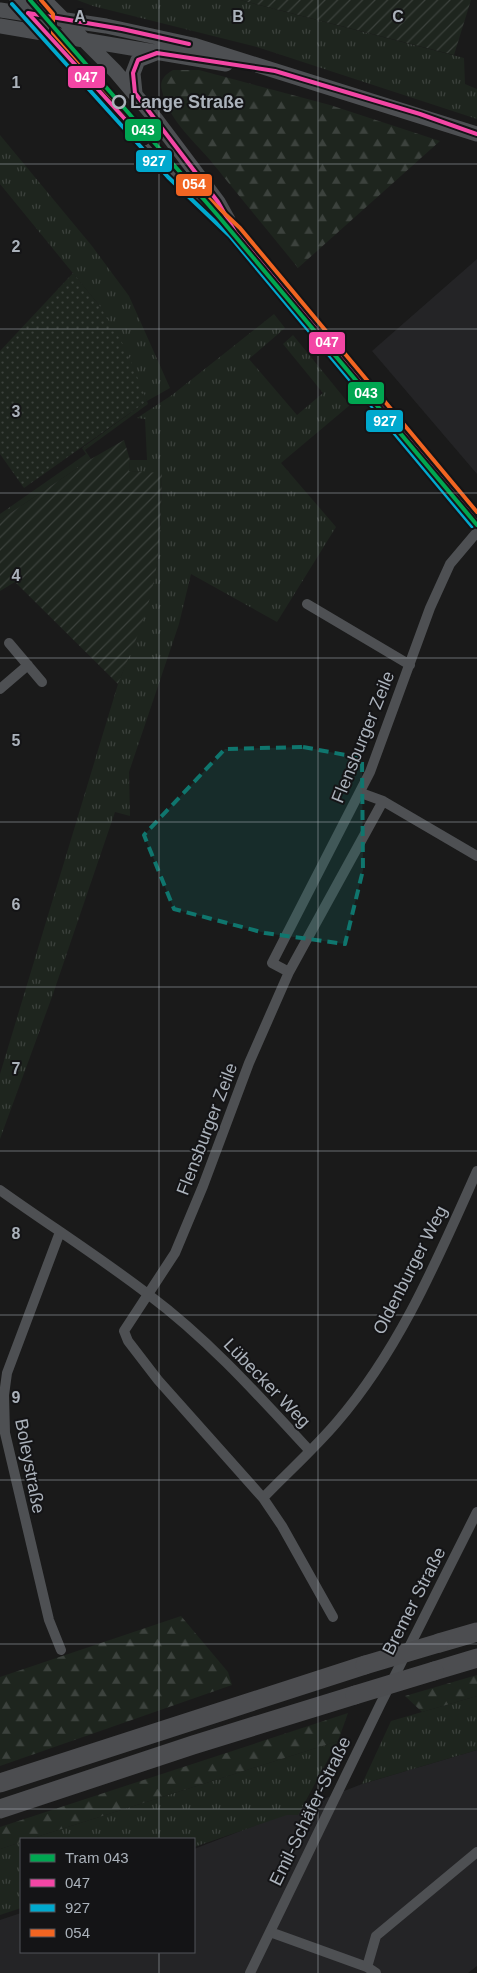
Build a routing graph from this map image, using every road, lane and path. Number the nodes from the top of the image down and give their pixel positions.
1 (17, 0) edge
2 (44, 0) edge
3 (0, 10) edge
4 (28, 13) junction
5 (64, 19) junction
6 (0, 26) edge
7 (47, 35) junction
8 (86, 41) junction
9 (157, 53) junction
10 (275, 71) junction
11 (134, 93) junction
12 (477, 134) edge
13 (235, 232) junction
14 (477, 522) edge
15 (477, 532) edge
16 (307, 604) dead end
17 (10, 643) dead end
18 (28, 665) junction
19 (410, 665) junction
20 (42, 682) dead end
21 (0, 689) edge
22 (361, 793) junction
23 (383, 802) junction
24 (477, 856) edge
25 (289, 972) junction
26 (477, 1171) edge
27 (0, 1190) edge
28 (60, 1232) junction
29 (149, 1295) junction
30 (309, 1450) junction
31 (263, 1498) junction
32 (477, 1512) edge
33 (333, 1617) dead end
34 (477, 1632) edge
35 (62, 1650) dead end
36 (477, 1658) edge
37 (380, 1705) joint
38 (6, 1781) edge
39 (9, 1806) edge
40 (477, 1852) edge
41 (270, 1932) junction
42 (367, 1967) junction
43 (250, 1973) edge
44 (376, 1973) edge

1 - 4 street
2 - 5 street
3 - 4 street
4 - 5 street
4 - 7 street
5 - 8 street
5 - 10 street
6 - 7 street
7 - 8 street
7 - 13 street
8 - 9 street
8 - 11 street
9 - 10 street
9 - 11 street
10 - 12 street
11 - 13 street
13 - 14 street
15 - 19 street, Flensburger Zeile
16 - 19 street, Flensburger Zeile
17 - 18 street
18 - 20 street
18 - 21 street
19 - 22 street, Flensburger Zeile
22 - 23 street
22 - 25 street, Flensburger Zeile
23 - 24 street
23 - 25 street, Flensburger Zeile
25 - 29 street, Flensburger Zeile
26 - 30 street, Oldenburger Weg
27 - 28 street, Lübecker Weg
28 - 29 street, Lübecker Weg
28 - 35 street, Boleystraße
29 - 30 street, Lübecker Weg
29 - 31 street
30 - 31 street, Lübecker Weg
31 - 33 street
32 - 37 street, Bremer Straße
34 - 38 highway, bridge
36 - 39 highway, bridge
37 - 41 street, Emil-Schäfer-Straße
40 - 42 street
41 - 42 street
41 - 43 street, Emil-Schäfer-Straße
42 - 44 street

